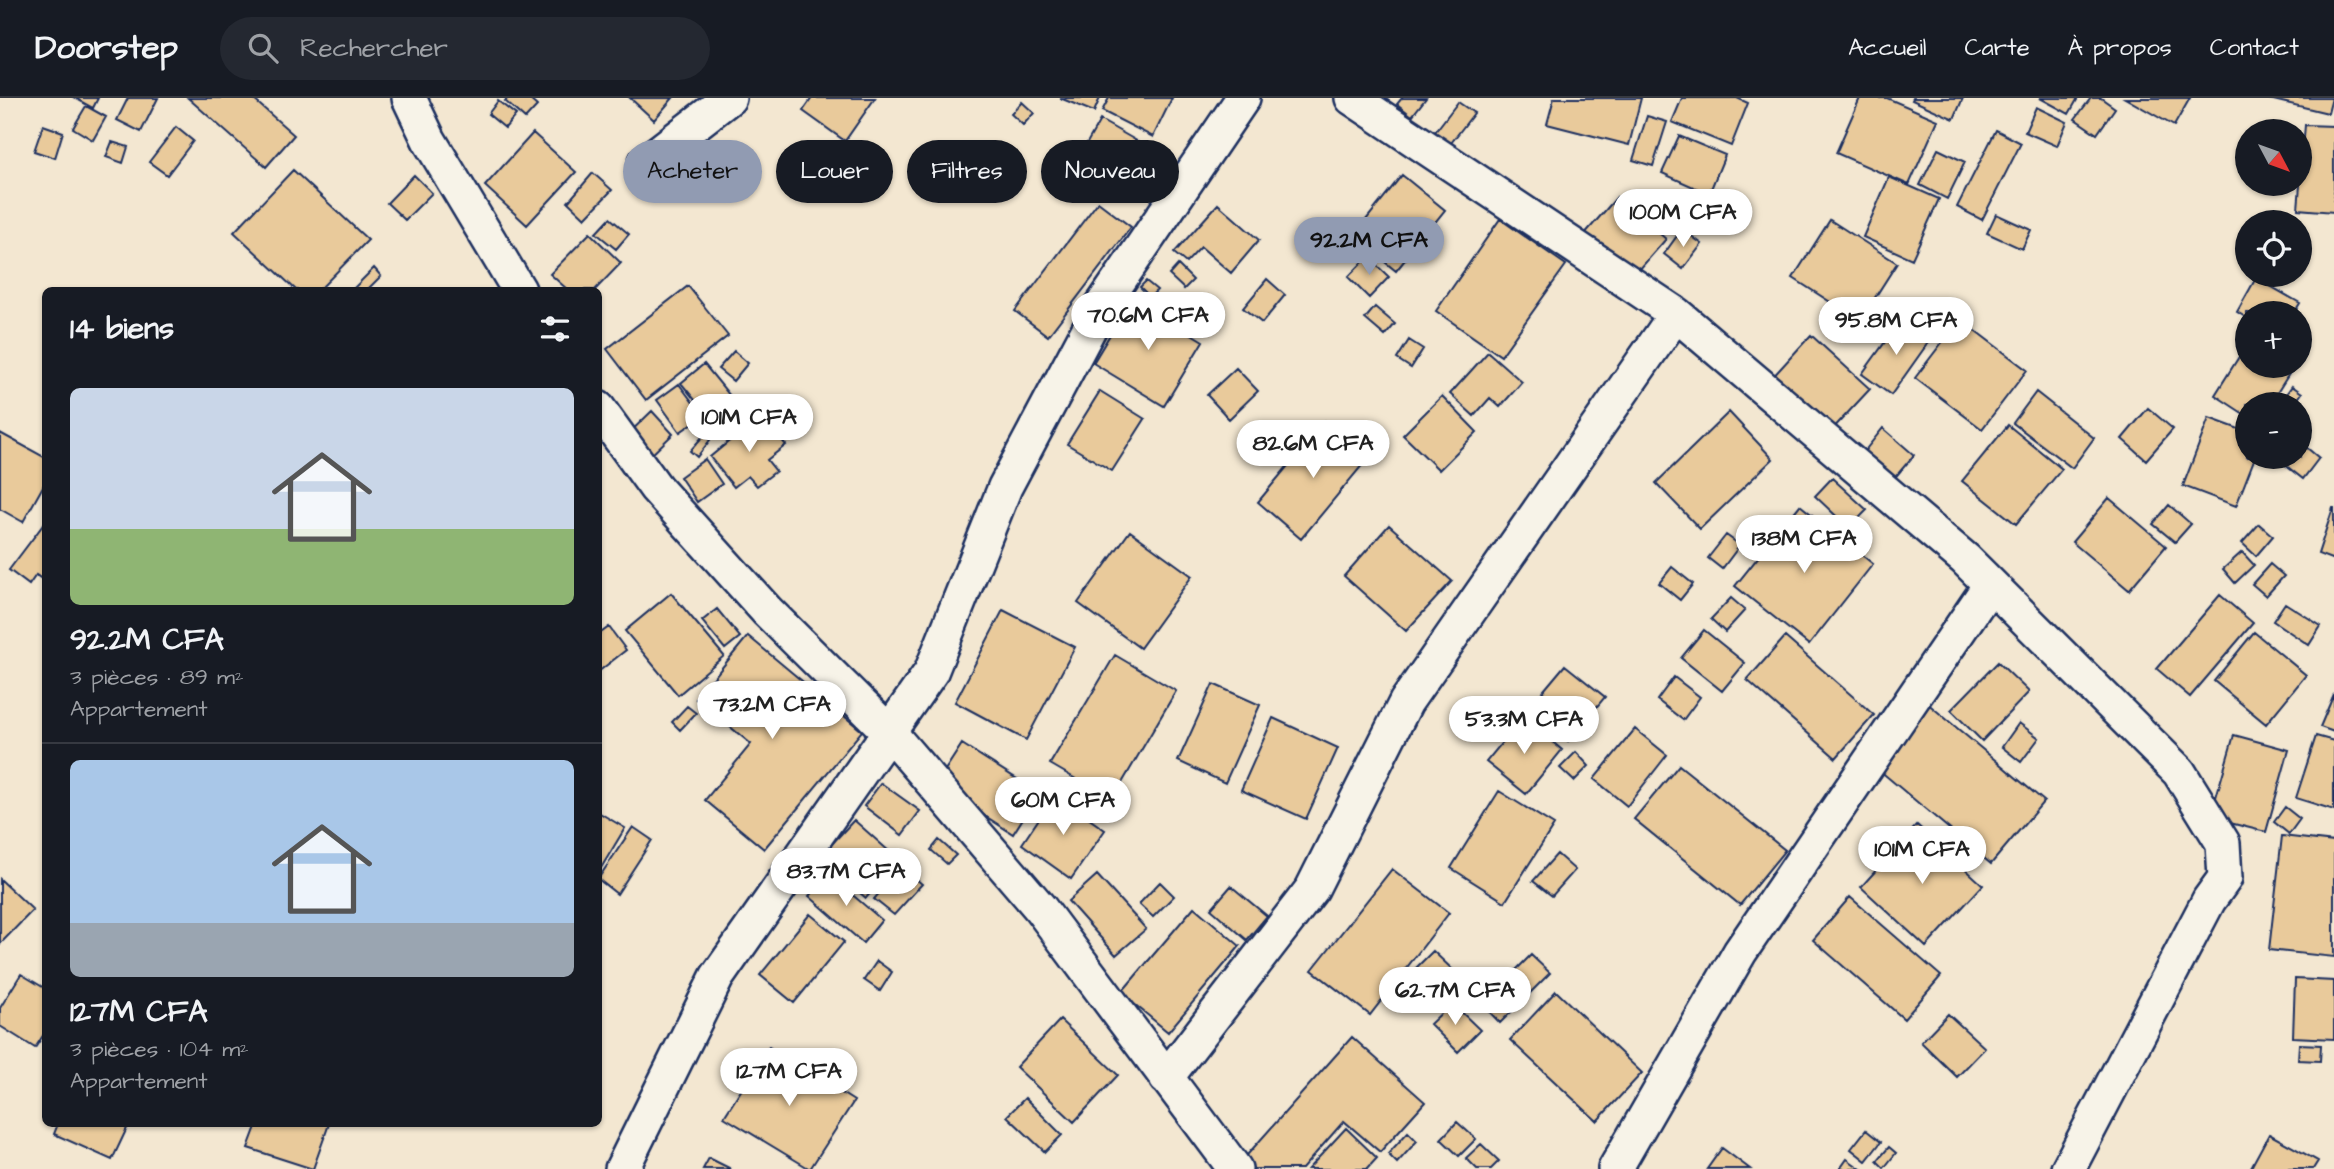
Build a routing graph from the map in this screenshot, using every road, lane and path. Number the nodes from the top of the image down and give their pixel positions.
1 (409, 98) edge
2 (729, 98) edge
3 (1243, 98) edge
4 (1352, 98) edge
5 (675, 140) edge
6 (517, 287) edge
7 (1676, 314) junction
8 (602, 413) edge
9 (1990, 585) junction
10 (889, 732) junction
11 (1166, 1078) junction
12 (622, 1169) edge
13 (1235, 1169) edge
14 (1615, 1169) edge
15 (2068, 1169) edge

1 - 6 street
2 - 5 street
3 - 10 street
4 - 7 street
7 - 9 street
7 - 11 street
8 - 10 street
9 - 14 street
9 - 15 street
10 - 11 street
10 - 12 street
11 - 13 street

